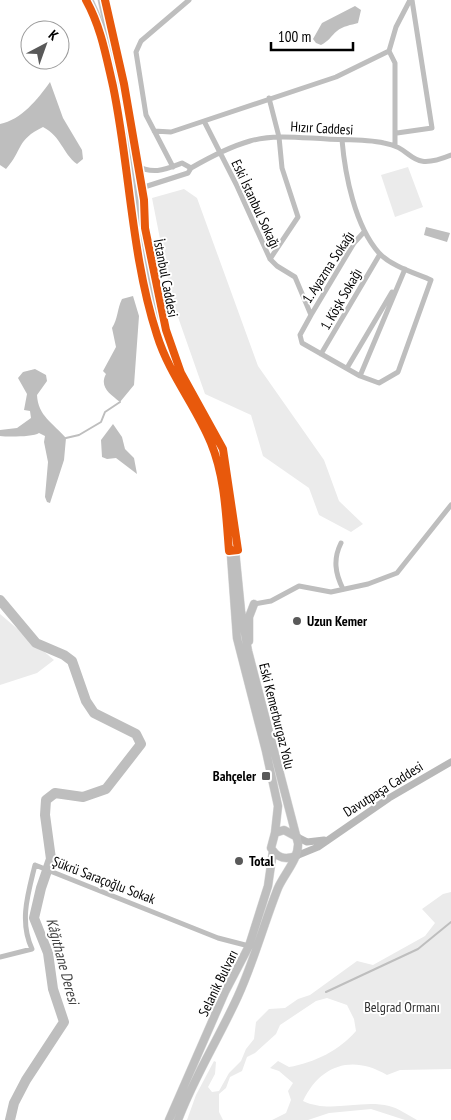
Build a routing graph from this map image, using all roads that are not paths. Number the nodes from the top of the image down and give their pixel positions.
1 (89, 0) edge
2 (102, 0) edge
3 (188, 0) edge
4 (411, 0) edge
5 (102, 16) junction
6 (390, 51) junction
7 (269, 98) junction
8 (204, 121) junction
9 (154, 131) junction
10 (397, 133) junction
11 (279, 137) junction
12 (342, 140) junction
13 (395, 146) junction
14 (218, 153) junction
15 (451, 155) edge
16 (135, 165) junction
17 (173, 167) junction
18 (191, 168) junction
19 (136, 190) junction
20 (364, 232) junction
21 (380, 254) junction
22 (270, 259) junction
23 (405, 268) junction
24 (397, 286) junction
25 (311, 315) junction
26 (163, 337) junction
27 (321, 354) junction
28 (347, 368) junction
29 (360, 376) junction
30 (451, 505) edge
31 (341, 543) dead end
32 (343, 589) junction
33 (240, 598) junction
34 (233, 604) junction
35 (254, 604) junction
36 (241, 608) junction
37 (248, 651) junction
38 (451, 762) edge
39 (275, 833) junction
40 (297, 837) junction
41 (329, 838) junction
42 (273, 851) junction
43 (296, 856) junction
44 (249, 946) junction
45 (0, 957) edge
46 (168, 1120) edge
47 (178, 1120) edge

1 - 5 main road, İstanbul Caddesi
2 - 5 main road, İstanbul Caddesi
3 - 9 street
4 - 6 street
4 - 10 street
5 - 16 main road, İstanbul Caddesi
5 - 19 main road, İstanbul Caddesi
6 - 7 street
6 - 10 street
7 - 8 street
7 - 11 street
8 - 9 street
8 - 14 street, Eski İstanbul Sokağı
9 - 17 street
10 - 13 street
11 - 12 street, Hızır Caddesi
11 - 14 street, Hızır Caddesi
11 - 22 street
12 - 13 street, Hızır Caddesi
12 - 20 street
13 - 15 street, Hızır Caddesi
14 - 18 street, Hızır Caddesi
14 - 22 street, Eski İstanbul Sokağı
16 - 17 street
16 - 19 main road, İstanbul Caddesi
17 - 18 street
18 - 19 street, Hızır Caddesi
19 - 26 main road, İstanbul Caddesi
20 - 21 street
20 - 25 street, 1. Ayazma Sokağı
21 - 23 street
21 - 27 street, 1. Köşk Sokağı
22 - 25 street, Eski İstanbul Sokağı
23 - 24 street
23 - 29 street
24 - 28 street
24 - 29 street
25 - 27 street
26 - 33 main road, İstanbul Caddesi
26 - 34 main road, İstanbul Caddesi
27 - 28 street
28 - 29 street
30 - 32 street
31 - 32 street
32 - 35 street
33 - 34 main road
33 - 35 main road
33 - 36 main road, Eski Kemerburgaz Yolu
34 - 36 main road
34 - 39 main road, Eski Kemerburgaz Yolu
35 - 36 main road
35 - 37 main road
36 - 37 main road, Eski Kemerburgaz Yolu
37 - 40 main road, Eski Kemerburgaz Yolu
38 - 41 street, Davutpaşa Caddesi
39 - 40 main road
39 - 42 main road
40 - 41 street
40 - 43 main road
41 - 43 street, Davutpaşa Caddesi
42 - 43 main road
42 - 44 main road, Selanik Bulvarı
43 - 47 main road, Selanik Bulvarı
44 - 45 street, Şükrü Saraçoğlu Sokak
44 - 46 main road, Selanik Bulvarı

